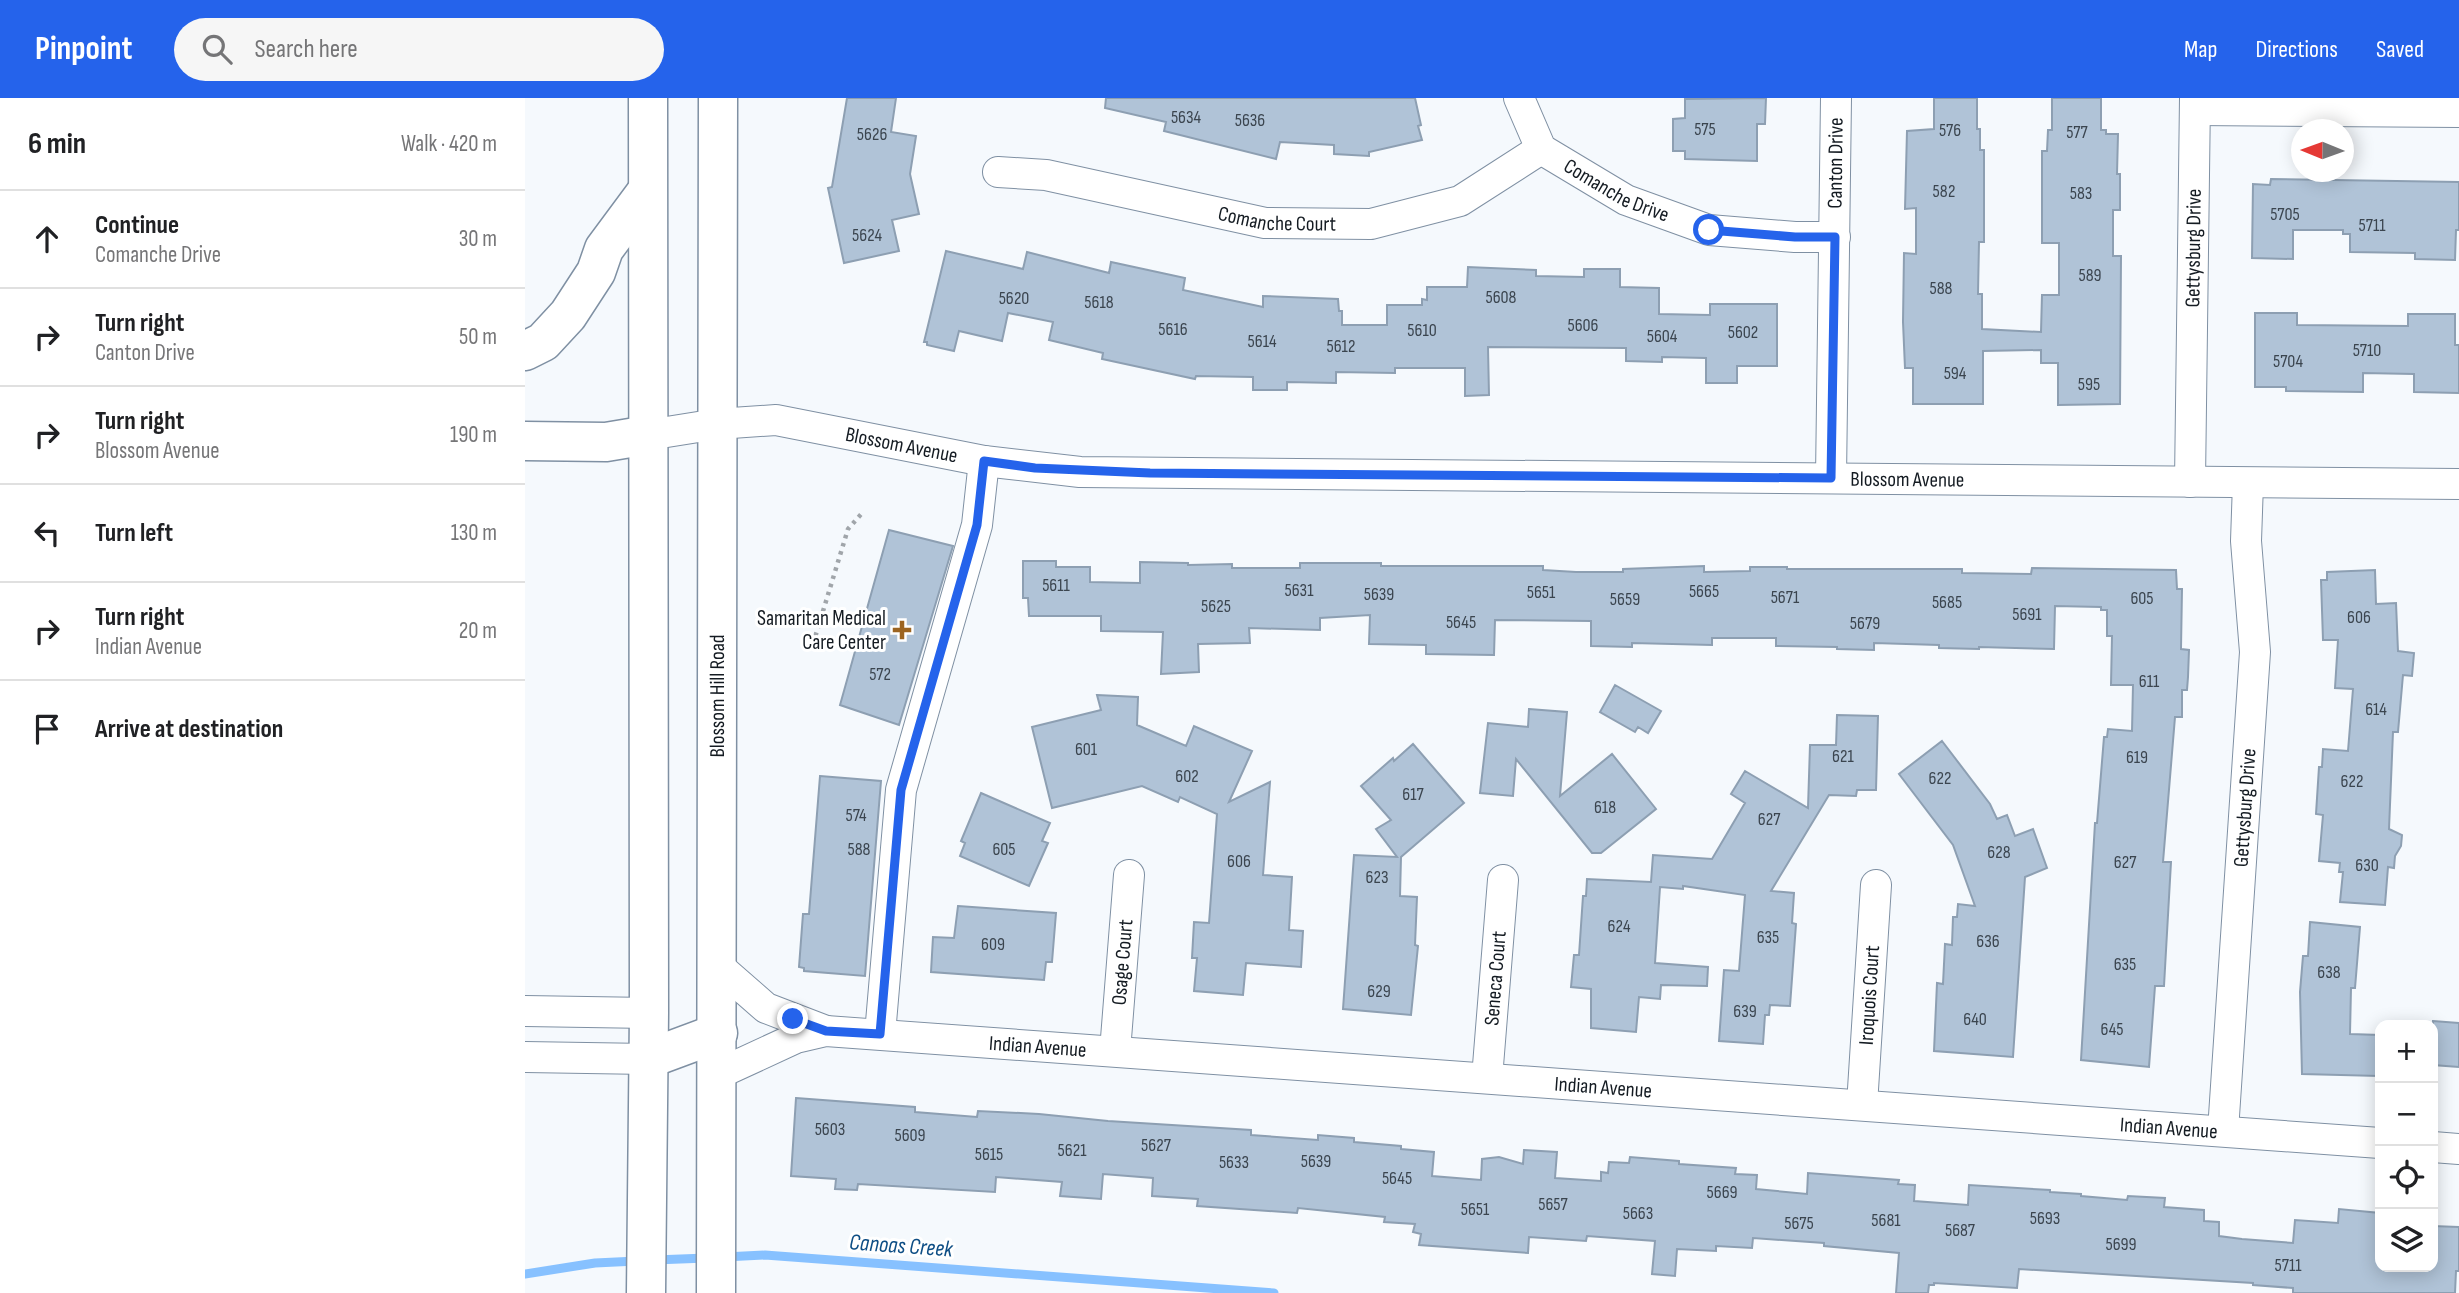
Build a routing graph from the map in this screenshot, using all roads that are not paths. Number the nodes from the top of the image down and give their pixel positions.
1 (648, 98) edge
2 (718, 98) edge
3 (1519, 98) edge
4 (1836, 98) edge
5 (2195, 104) edge
6 (2459, 112) edge
7 (1541, 149) junction
8 (998, 172) dead end
9 (647, 191) junction
10 (1835, 237) junction
11 (525, 351) edge
12 (717, 424) junction
13 (648, 435) junction
14 (525, 441) edge
15 (984, 461) junction
16 (1831, 478) junction
17 (2190, 482) junction
18 (2248, 483) junction
19 (2459, 484) edge
20 (1129, 875) dead end
21 (1503, 880) dead end
22 (1876, 884) dead end
23 (718, 966) junction
24 (525, 1011) edge
25 (649, 1013) junction
26 (826, 1031) junction
27 (717, 1033) junction
28 (880, 1034) junction
29 (1115, 1051) junction
30 (525, 1057) edge
31 (647, 1059) junction
32 (718, 1074) junction
33 (1487, 1078) junction
34 (1862, 1105) junction
35 (2223, 1132) junction
36 (2375, 1143) edge
37 (2438, 1147) edge
38 (2459, 1149) edge
39 (716, 1292) edge
40 (646, 1293) edge

1 - 9 main road
2 - 12 main road, Blossom Hill Road
3 - 7 street, Comanche Drive
4 - 10 street, Canton Drive
5 - 6 street
5 - 17 street, Gettysburg Drive
7 - 8 street, Comanche Court
7 - 10 street, Comanche Drive
9 - 11 main road
9 - 13 main road
10 - 16 street, Canton Drive
12 - 13 street, Blossom Avenue
12 - 15 street, Blossom Avenue
12 - 23 main road, Blossom Hill Road
13 - 14 main road
13 - 25 main road
15 - 16 street, Blossom Avenue
15 - 28 street
16 - 17 street, Blossom Avenue
17 - 18 street, Blossom Avenue
18 - 19 street, Blossom Avenue
18 - 35 street, Gettysburg Drive
20 - 29 street, Osage Court
21 - 33 street, Seneca Court
22 - 34 street, Iroquois Court
23 - 26 street, Indian Avenue
23 - 27 main road, Blossom Hill Road
24 - 25 street
25 - 27 main road
25 - 31 main road
26 - 28 street, Indian Avenue
26 - 32 street, Indian Avenue
27 - 31 main road
27 - 32 main road, Blossom Hill Road
28 - 29 street, Indian Avenue
29 - 33 street, Indian Avenue
30 - 31 street
31 - 40 main road
32 - 39 main road, Blossom Hill Road
33 - 34 street, Indian Avenue
34 - 35 street, Indian Avenue
35 - 36 street, Indian Avenue
37 - 38 street

